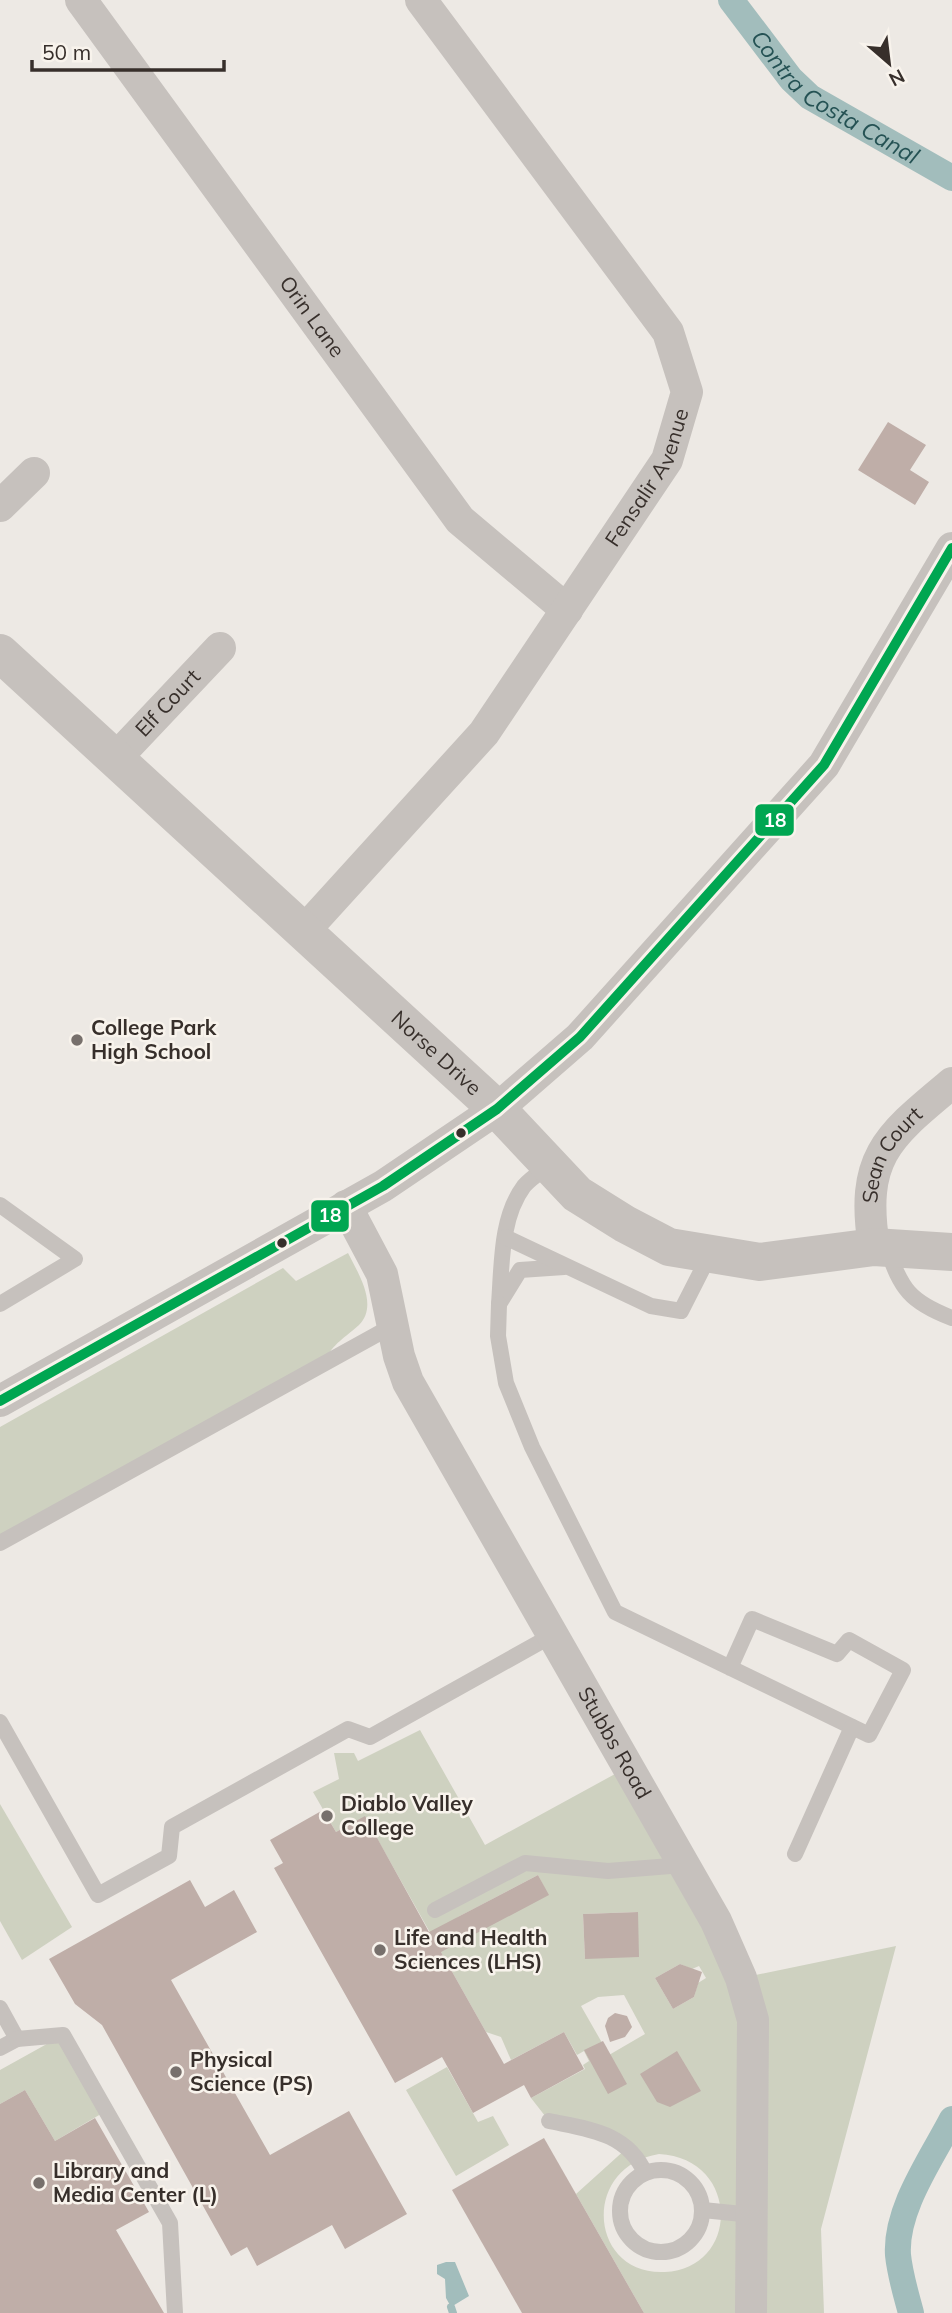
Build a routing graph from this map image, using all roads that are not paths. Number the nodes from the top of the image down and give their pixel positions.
1 (81, 0) edge
2 (421, 0) edge
3 (34, 473) dead end
4 (0, 506) edge
5 (952, 548) edge
6 (567, 610) junction
7 (220, 648) dead end
8 (0, 653) edge
9 (115, 759) junction
10 (304, 931) junction
11 (952, 1083) edge
12 (497, 1109) junction
13 (550, 1165) junction
14 (0, 1205) edge
15 (346, 1206) junction
16 (505, 1237) junction
17 (880, 1247) junction
18 (952, 1252) edge
19 (710, 1254) junction
20 (564, 1268) junction
21 (0, 1304) edge
22 (499, 1304) junction
23 (952, 1318) edge
24 (394, 1325) junction
25 (0, 1401) edge
26 (0, 1543) edge
27 (551, 1636) junction
28 (730, 1668) junction
29 (0, 1722) edge
30 (852, 1727) junction
31 (795, 1854) dead end
32 (683, 1865) junction
33 (435, 1910) dead end
34 (0, 2008) edge
35 (17, 2039) junction
36 (0, 2048) edge
37 (549, 2122) dead end
38 (645, 2173) junction
39 (702, 2210) junction
40 (752, 2215) junction
41 (176, 2313) edge
42 (751, 2313) edge

1 - 6 street, Orin Lane
2 - 6 street, Fensalir Avenue
3 - 4 street
5 - 12 street
6 - 10 street, Fensalir Avenue
7 - 9 street, Elf Court
8 - 9 street, Norse Drive
9 - 10 street, Norse Drive
10 - 12 street, Norse Drive
11 - 17 street, Sean Court
12 - 13 street, Norse Drive
12 - 15 street
13 - 16 lane
13 - 19 street, Norse Drive
14 - 21 lane
15 - 24 street, Stubbs Road
15 - 25 street
16 - 20 lane
16 - 22 lane
17 - 18 street, Norse Drive
17 - 19 street, Norse Drive
17 - 23 lane
19 - 20 lane
20 - 22 lane
22 - 28 lane
24 - 26 lane
24 - 27 street, Stubbs Road
27 - 29 lane
27 - 32 street, Stubbs Road
28 - 30 lane
28 - 30 lane
30 - 31 lane
32 - 33 lane
32 - 40 street, Stubbs Road
34 - 35 lane
35 - 36 lane
35 - 41 lane
37 - 38 lane
38 - 39 lane
38 - 39 lane
39 - 40 lane
40 - 42 street, Stubbs Road

